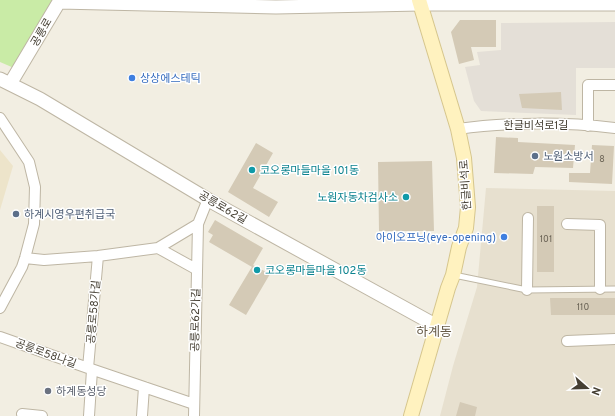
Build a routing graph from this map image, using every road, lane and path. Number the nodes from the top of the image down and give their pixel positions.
1 (59, 1) edge
2 (124, 2) edge
3 (168, 2) edge
4 (419, 2) edge
5 (266, 3) edge
6 (615, 4) edge
7 (5, 82) edge
8 (615, 85) edge
9 (0, 118) edge
10 (588, 126) junction
11 (615, 128) edge
12 (458, 129) junction
13 (208, 199) junction
14 (528, 218) dead end
15 (198, 224) junction
16 (567, 224) dead end
17 (158, 248) junction
18 (98, 256) junction
19 (25, 258) junction
20 (196, 268) junction
21 (453, 275) junction
22 (600, 289) junction
23 (615, 289) edge
24 (527, 290) junction
25 (0, 308) edge
26 (438, 326) junction
27 (0, 337) edge
28 (615, 339) edge
29 (567, 341) dead end
30 (90, 369) junction
31 (144, 387) junction
32 (194, 404) junction
33 (22, 415) edge
34 (42, 416) edge
35 (89, 416) edge
36 (142, 416) edge
37 (194, 416) edge
38 (411, 416) edge

1 - 2 street, 공릉로
1 - 7 street, 공릉로
2 - 3 street, 공릉로
3 - 5 street, 공릉로
4 - 5 street, 공릉로
4 - 6 street, 공릉로
4 - 12 main road, 한글비석로
7 - 13 street, 공릉로62길
8 - 10 street
9 - 19 street
10 - 11 street, 한글비석로1길
10 - 12 street, 한글비석로1길
12 - 21 main road, 한글비석로
13 - 15 street, 공릉로62가길
13 - 26 street, 공릉로62길
14 - 24 street
15 - 17 street
15 - 20 street, 공릉로62가길
16 - 22 street
17 - 18 street
17 - 20 street
18 - 19 street
18 - 30 street, 공릉로58가길
19 - 25 street
20 - 32 street, 공릉로62가길
21 - 24 lane
21 - 26 main road, 한글비석로
22 - 23 lane
22 - 24 lane
26 - 38 main road, 한글비석로
27 - 30 street, 공릉로58나길
28 - 29 street
30 - 31 street, 공릉로58나길
30 - 35 street
31 - 32 street, 공릉로58나길
31 - 36 street
32 - 37 street, 공릉로62가길
33 - 34 street

